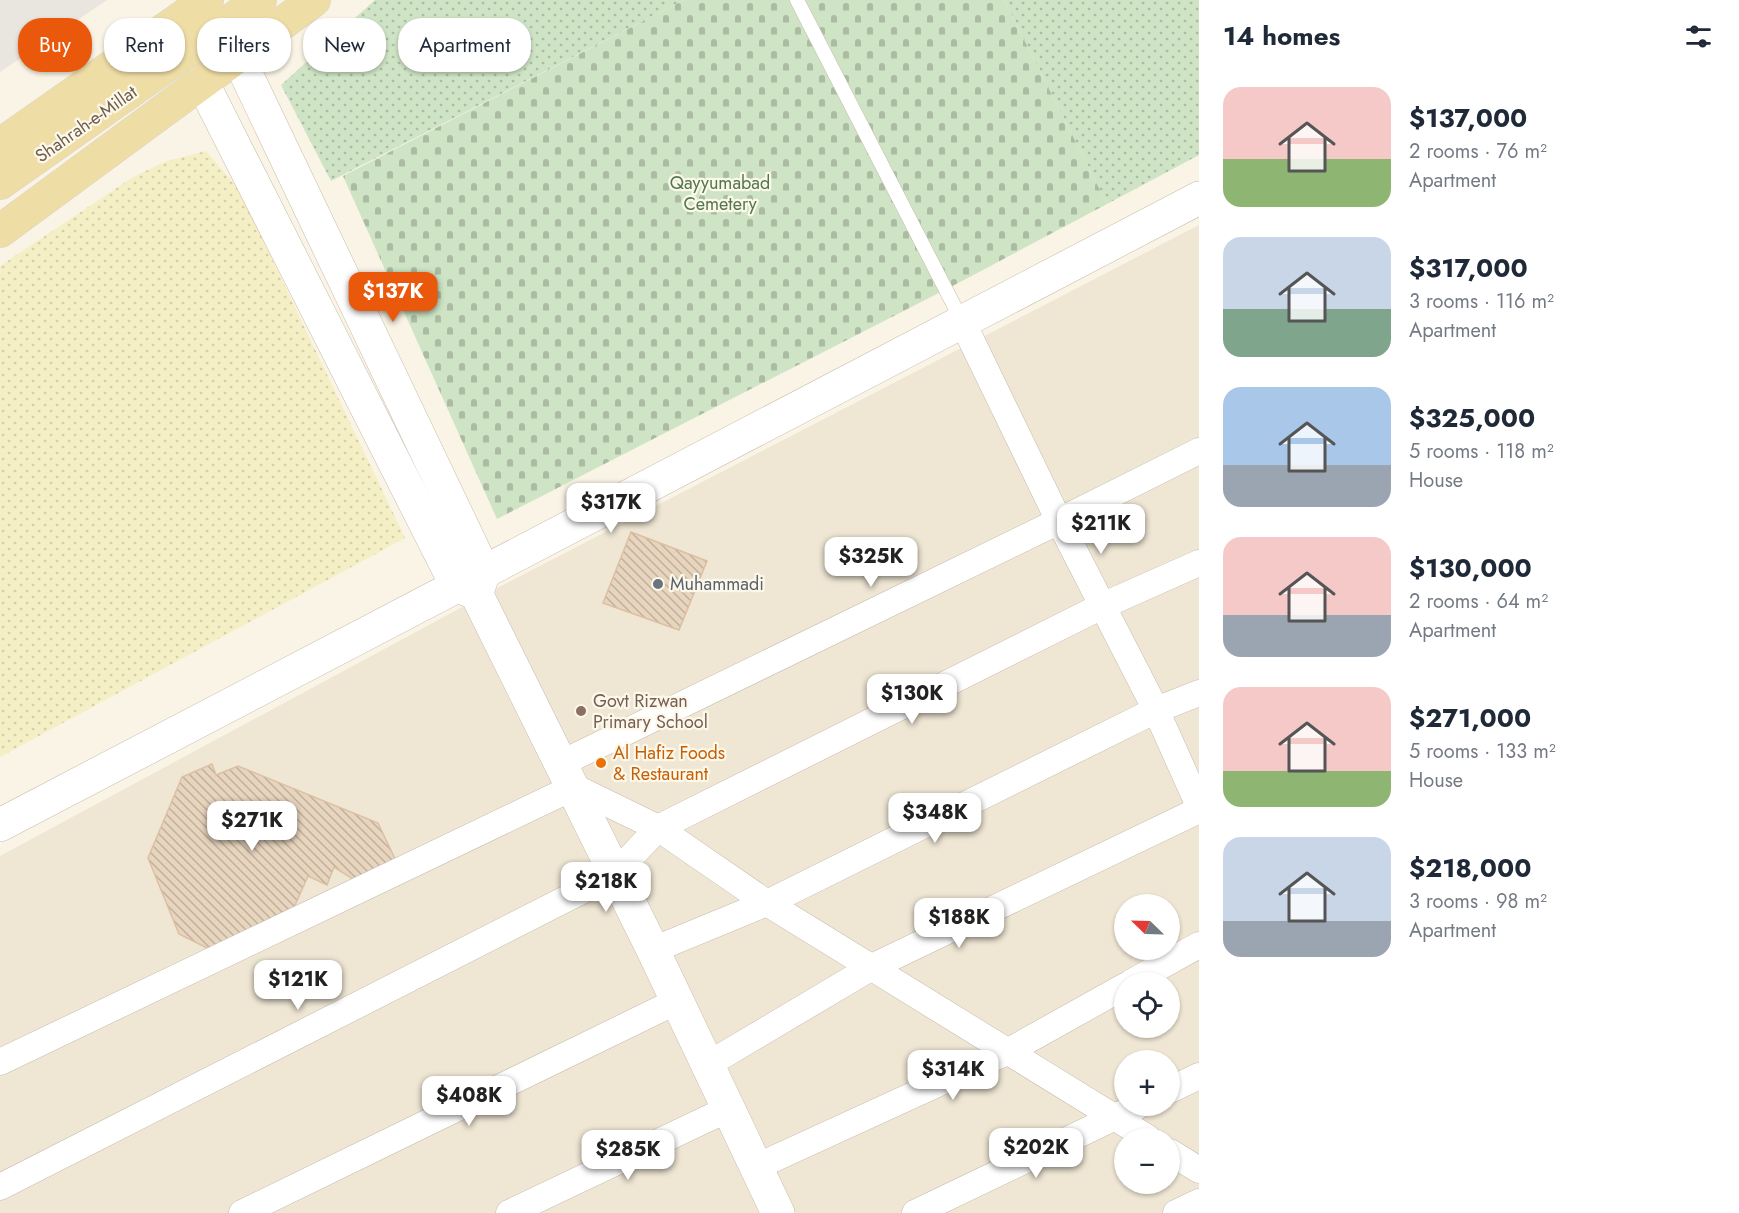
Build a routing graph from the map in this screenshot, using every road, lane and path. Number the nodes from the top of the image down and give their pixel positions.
1 (207, 0) edge
2 (260, 0) edge
3 (314, 0) edge
4 (797, 0) edge
5 (290, 18) edge
6 (216, 72) edge
7 (245, 72) edge
8 (202, 82) junction
9 (0, 145) edge
10 (0, 183) edge
11 (1199, 198) edge
12 (0, 231) edge
13 (963, 322) junction
14 (1199, 451) edge
15 (1059, 521) junction
16 (1199, 563) edge
17 (472, 584) junction
18 (1102, 606) junction
19 (1199, 693) edge
20 (1156, 710) junction
21 (568, 775) junction
22 (1199, 808) edge
23 (0, 825) edge
24 (658, 828) junction
25 (615, 874) junction
26 (767, 903) junction
27 (1199, 945) edge
28 (653, 950) junction
29 (872, 967) junction
30 (1150, 972) edge
31 (1114, 993) edge
32 (677, 1001) junction
33 (1007, 1052) junction
34 (0, 1062) edge
35 (707, 1065) junction
36 (1199, 1076) edge
37 (1180, 1085) edge
38 (728, 1109) junction
39 (1117, 1116) edge
40 (1113, 1118) junction
41 (1130, 1128) edge
42 (1180, 1158) edge
43 (756, 1167) junction
44 (1199, 1170) edge
45 (0, 1187) edge
46 (1199, 1202) edge
47 (769, 1210) edge
48 (242, 1213) edge
49 (509, 1213) edge
50 (915, 1213) edge
51 (1176, 1213) edge

1 - 9 main road
2 - 10 main road, Shahrah-e-Millat
3 - 5 main road
4 - 13 lane
6 - 8 main road
7 - 17 street
8 - 12 main road
8 - 17 street
11 - 13 street
13 - 15 street
13 - 17 street
14 - 15 street
15 - 18 street
15 - 21 street
16 - 18 street
17 - 21 street
17 - 23 street
18 - 20 street
18 - 24 street
19 - 20 street
20 - 22 street
20 - 26 street
21 - 24 street
21 - 25 street
21 - 34 street
22 - 29 street
24 - 25 street
24 - 26 street
25 - 28 street
25 - 45 street
26 - 28 street
26 - 29 street
27 - 30 street
28 - 32 street
29 - 33 street
29 - 35 street
31 - 33 street
32 - 35 street
32 - 48 street
33 - 40 street
33 - 43 street
35 - 38 street
36 - 37 street
38 - 43 street
38 - 49 street
39 - 40 street
40 - 41 street
40 - 50 street
42 - 44 street
43 - 47 street
46 - 51 street

